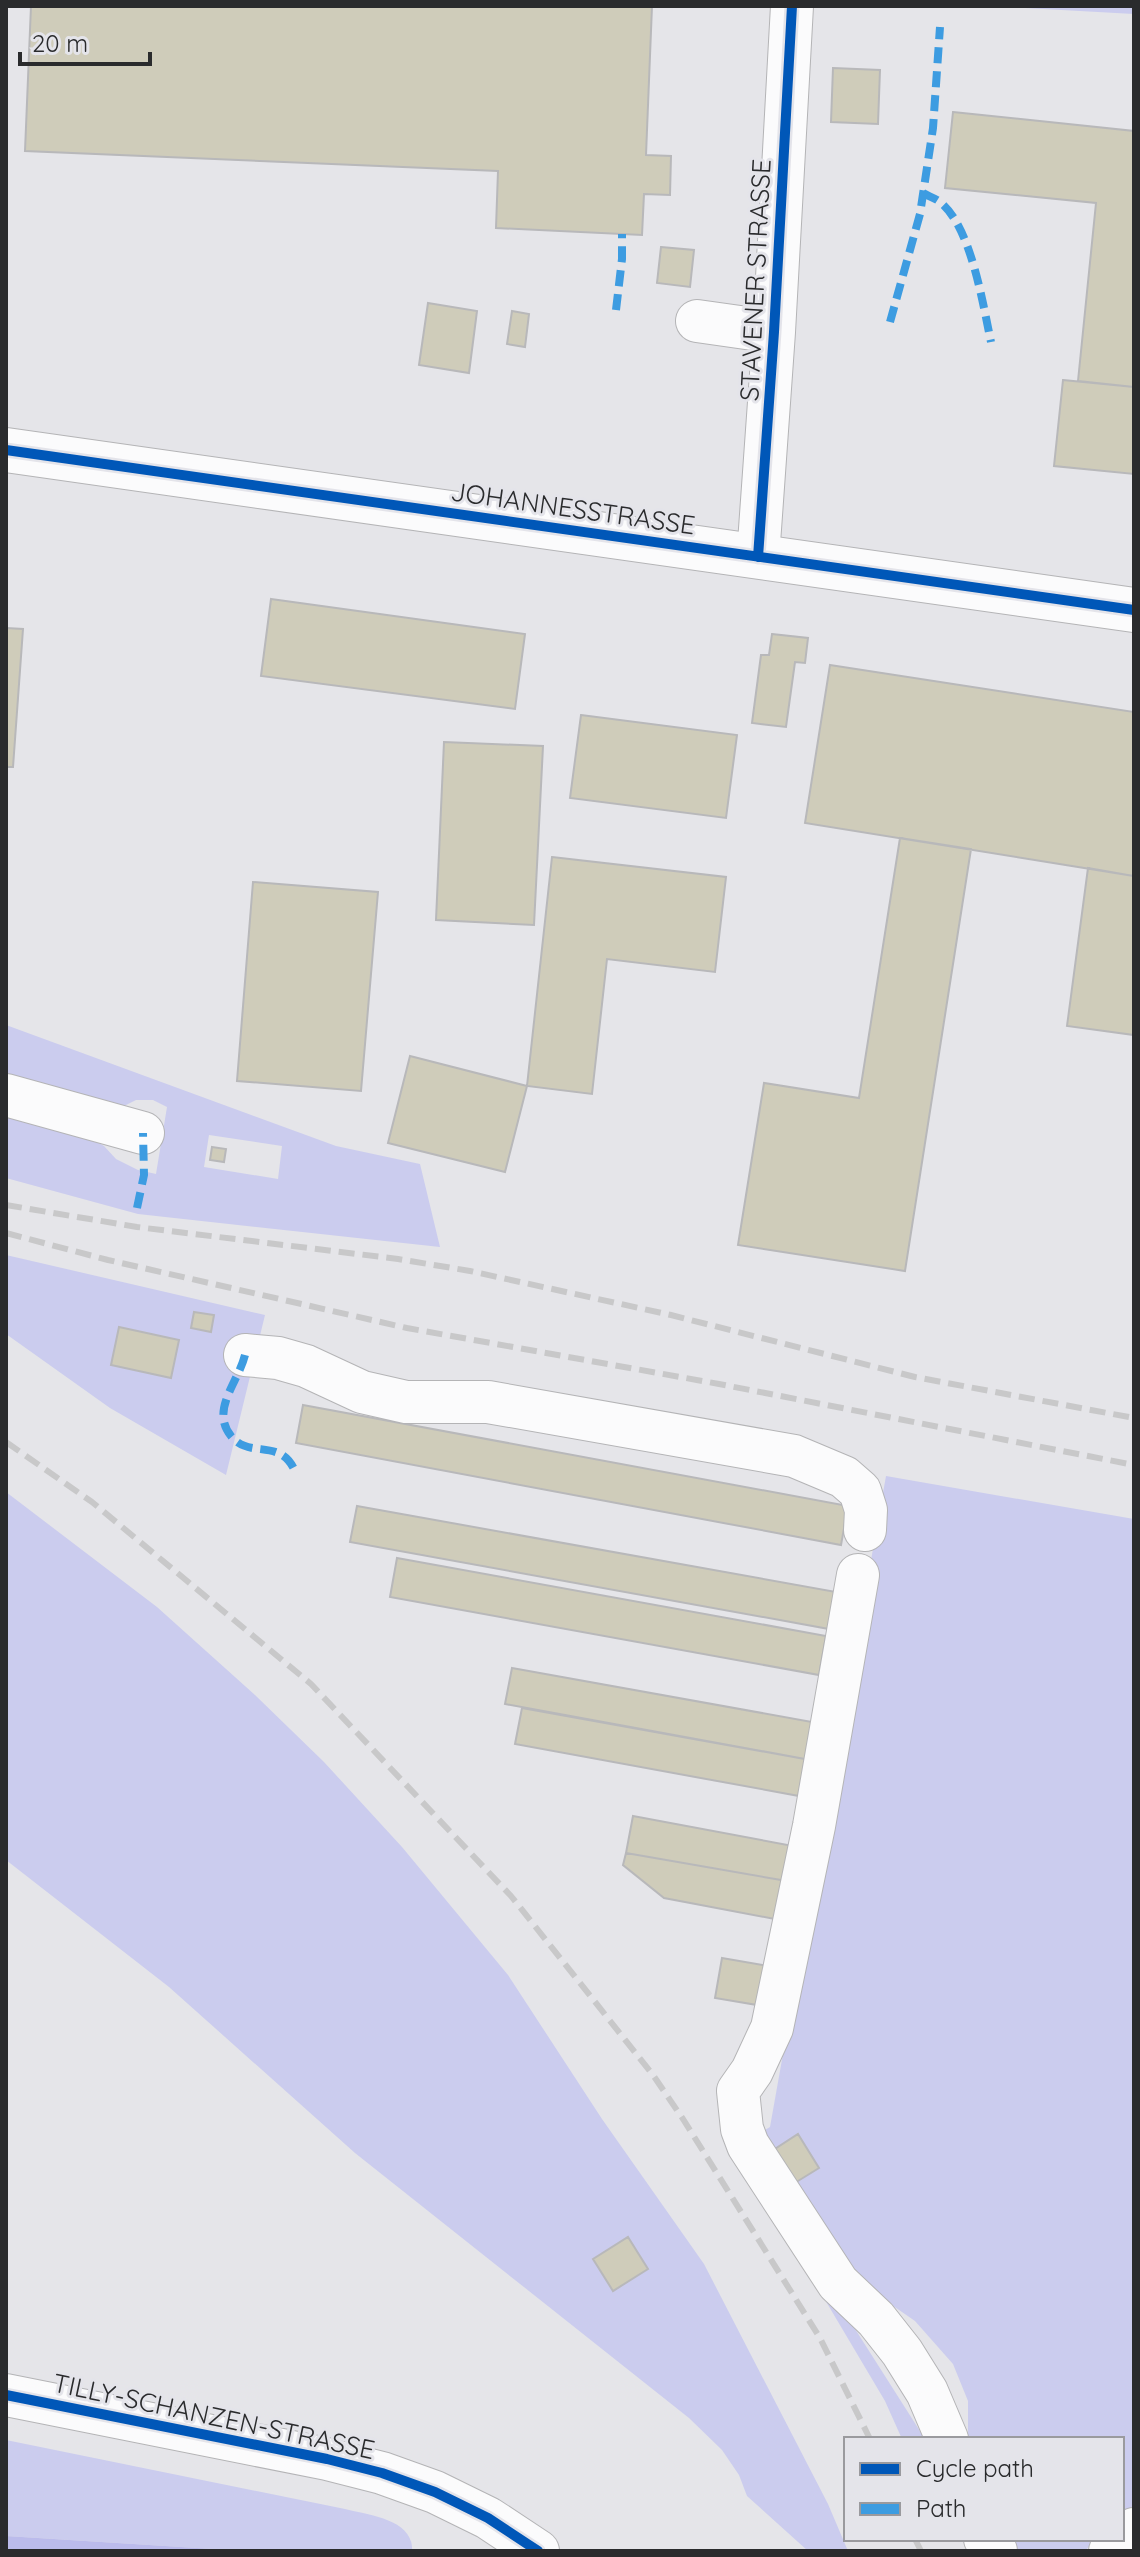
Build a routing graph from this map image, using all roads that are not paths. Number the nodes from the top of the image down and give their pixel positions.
1 (792, 6) edge
2 (697, 321) dead end
3 (774, 332) junction
4 (6, 450) edge
5 (758, 557) junction
6 (1134, 610) edge
7 (6, 1095) edge
8 (143, 1133) dead end
9 (245, 1355) dead end
10 (865, 1530) dead end
11 (858, 1575) dead end
12 (6, 2395) edge
13 (946, 2437) edge
14 (538, 2551) edge

1 - 3 street, STAVENER STRASSE
2 - 3 street
3 - 5 street, STAVENER STRASSE
4 - 5 main road, JOHANNESSTRASSE
5 - 6 main road, JOHANNESSTRASSE
7 - 8 street
9 - 10 street
11 - 13 street
12 - 14 street, TILLY-SCHANZEN-STRASSE

